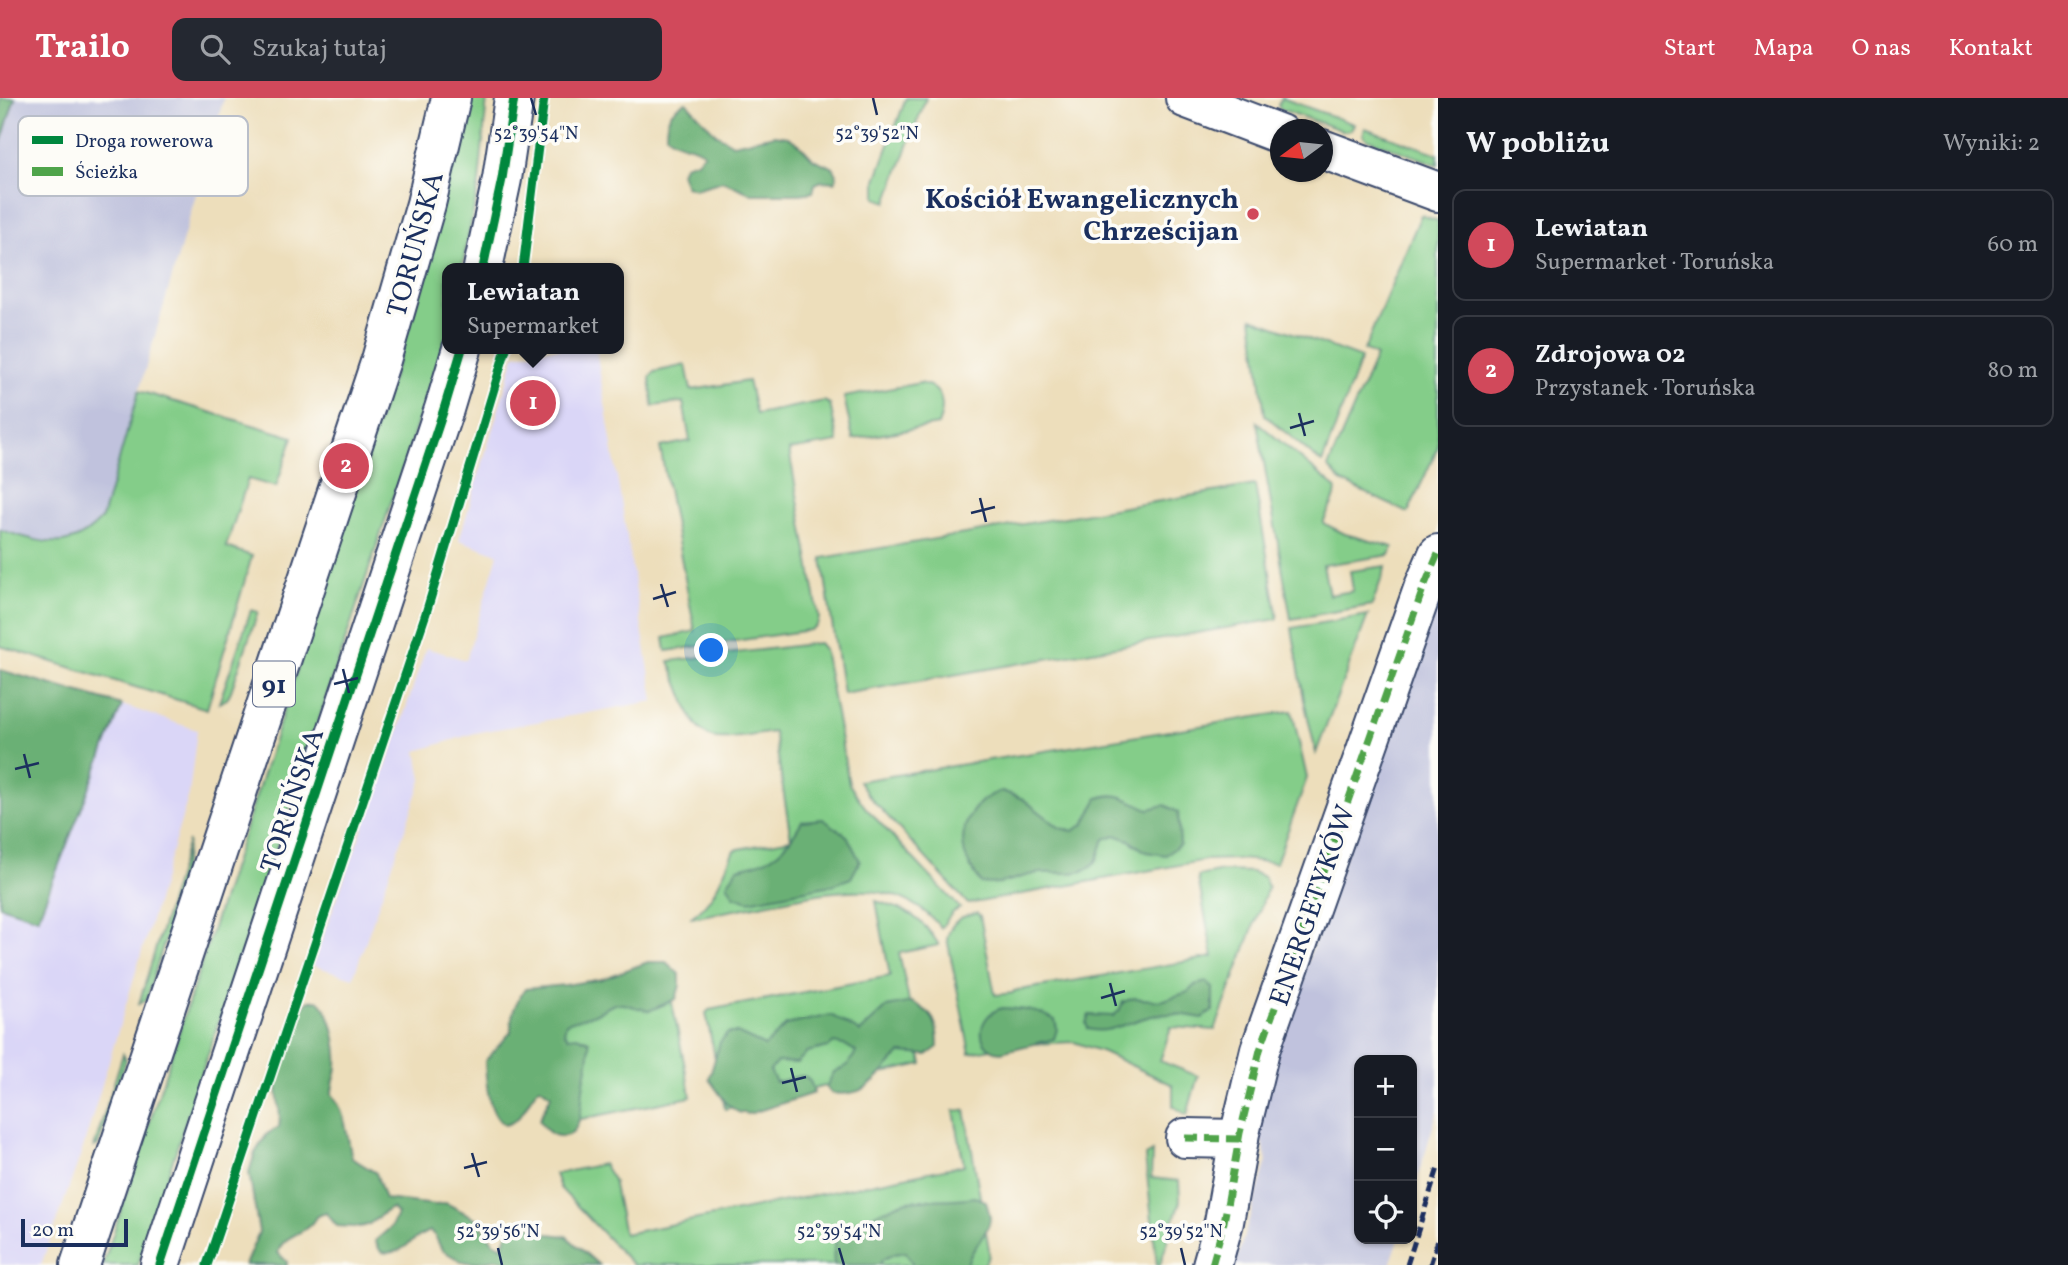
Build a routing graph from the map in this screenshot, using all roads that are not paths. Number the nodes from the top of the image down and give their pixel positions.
1 (451, 98) edge
2 (514, 98) edge
3 (1185, 98) edge
4 (1270, 130) edge
5 (1333, 153) edge
6 (1438, 192) edge
7 (484, 263) edge
8 (461, 354) edge
9 (1438, 554) edge
10 (1185, 1138) dead end
11 (1239, 1139) junction
12 (80, 1265) edge
13 (160, 1265) edge
14 (1212, 1265) edge

1 - 12 main road, TORUŃSKA / 91
2 - 7 main road
3 - 4 main road
5 - 6 main road
8 - 13 main road, TORUŃSKA
9 - 11 main road, ENERGETYKÓW
10 - 11 main road
11 - 14 main road, ENERGETYKÓW

